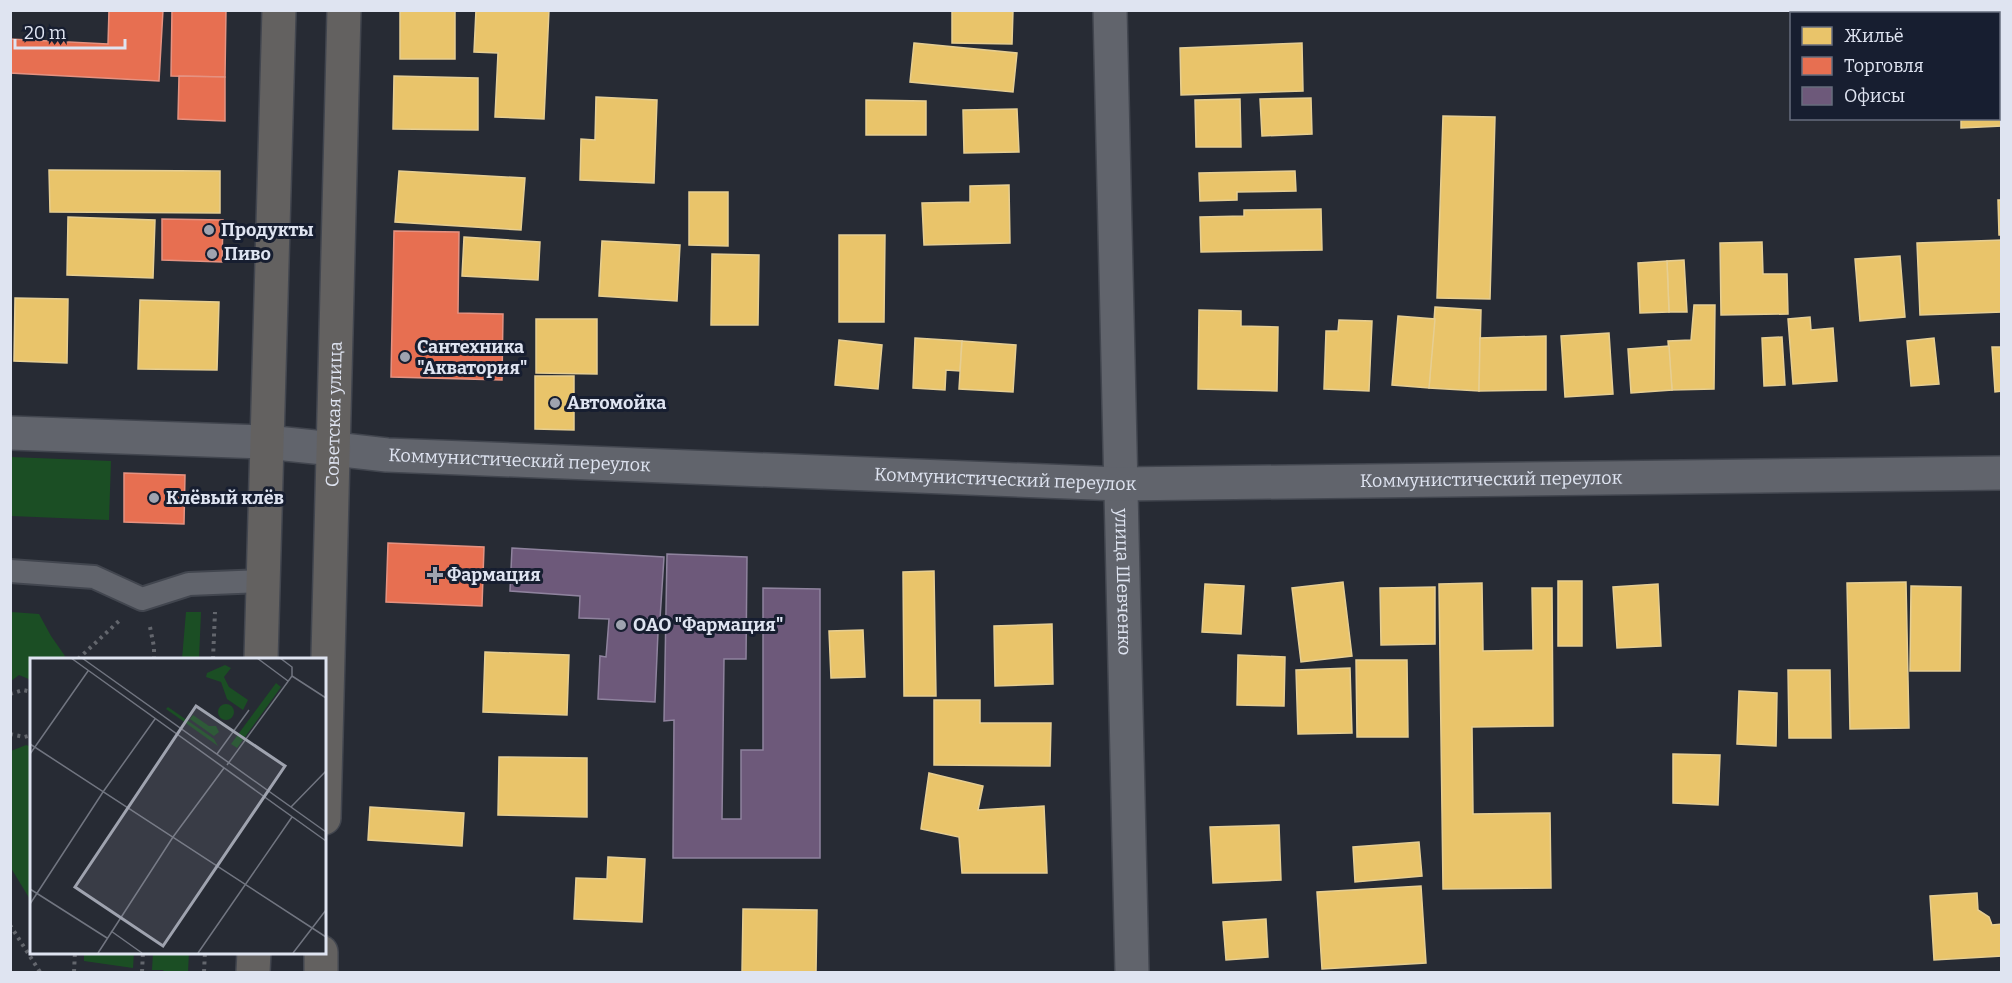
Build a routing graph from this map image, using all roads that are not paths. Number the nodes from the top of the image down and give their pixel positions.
1 (279, 10) edge
2 (344, 10) edge
3 (1110, 10) edge
4 (10, 433) edge
5 (266, 442) junction
6 (334, 450) junction
7 (2001, 473) edge
8 (1120, 484) junction
9 (10, 571) edge
10 (262, 581) junction
11 (261, 658) edge
12 (326, 744) edge
13 (254, 953) edge
14 (321, 953) edge
15 (254, 972) edge
16 (321, 972) edge
17 (1132, 972) edge

1 - 5 main road
2 - 6 main road, Советская улица
3 - 8 street, улица Шевченко
4 - 5 street, Коммунистический переулок
5 - 6 street, Коммунистический переулок
5 - 10 main road
6 - 8 street, Коммунистический переулок
6 - 12 main road, Советская улица
7 - 8 street, Коммунистический переулок
8 - 17 street, улица Шевченко
9 - 10 lane
10 - 11 main road
13 - 15 main road
14 - 16 main road

